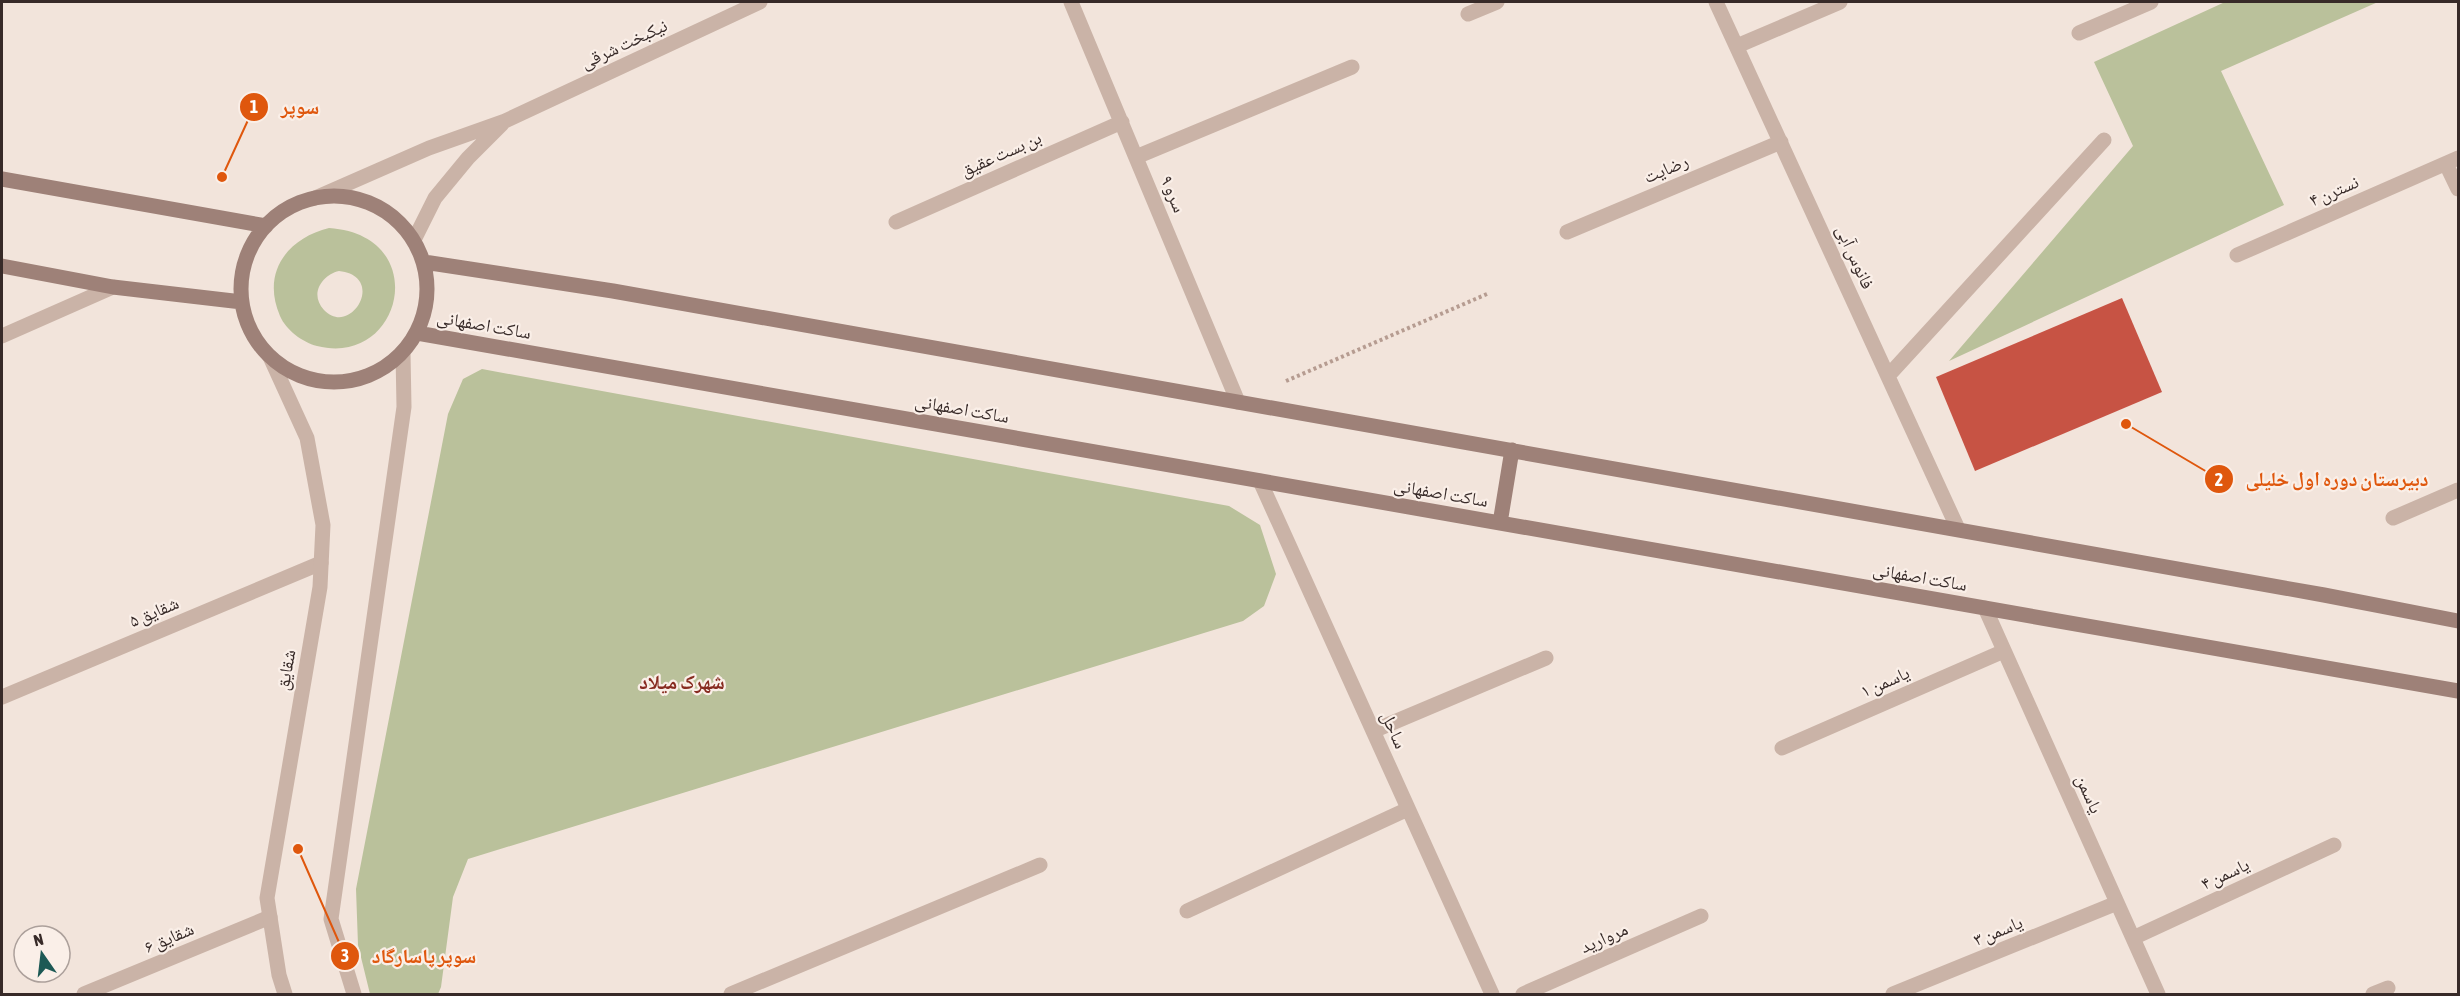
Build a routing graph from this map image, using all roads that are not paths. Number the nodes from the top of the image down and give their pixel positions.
1 (760, 2) edge
2 (1071, 2) edge
3 (1497, 2) edge
4 (1716, 2) edge
5 (1840, 2) edge
6 (2151, 2) edge
7 (1468, 14) dead end
8 (2079, 33) dead end
9 (1737, 46) junction
10 (1352, 67) dead end
11 (505, 121) junction
12 (1122, 122) junction
13 (2104, 140) dead end
14 (1781, 142) junction
15 (1137, 158) junction
16 (2452, 161) edge
17 (2, 179) edge
18 (2458, 189) edge
19 (315, 198) junction
20 (896, 222) dead end
21 (266, 226) junction
22 (1567, 232) dead end
23 (414, 240) junction
24 (2237, 255) dead end
25 (424, 262) junction
26 (2, 267) edge
27 (113, 287) junction
28 (242, 302) junction
29 (417, 333) junction
30 (2, 336) edge
31 (403, 353) junction
32 (270, 357) junction
33 (1888, 376) junction
34 (1238, 402) junction
35 (1512, 450) junction
36 (1260, 481) junction
37 (2458, 490) edge
38 (2393, 518) dead end
39 (1500, 524) junction
40 (1958, 529) junction
41 (321, 563) junction
42 (1985, 608) junction
43 (2458, 621) edge
44 (2004, 651) junction
45 (1546, 658) dead end
46 (2458, 691) edge
47 (2, 697) edge
48 (1373, 731) junction
49 (1782, 748) dead end
50 (1408, 809) junction
51 (2334, 845) dead end
52 (1040, 865) dead end
53 (2117, 903) junction
54 (1188, 911) dead end
55 (1701, 916) dead end
56 (270, 917) junction
57 (2133, 938) junction
58 (2388, 988) dead end
59 (84, 994) edge
60 (285, 994) edge
61 (354, 994) edge
62 (730, 994) edge
63 (1492, 994) edge
64 (1523, 994) edge
65 (1893, 994) edge
66 (2158, 994) edge
67 (2373, 994) edge

1 - 11 street, نیکبخت شرقی
2 - 12 street, سرو ۹
3 - 7 street
4 - 9 street, فانوس آبی
5 - 9 street
6 - 8 street
9 - 14 street, فانوس آبی
10 - 15 street
11 - 19 street
11 - 23 street
12 - 15 street, سرو ۹
12 - 20 street, بن بست عقیق
13 - 33 street
14 - 22 street, رضایت
14 - 33 street, فانوس آبی
15 - 34 street, سرو ۹
16 - 18 street
16 - 24 street, نسترن ۴
17 - 21 main road
19 - 21 main road
19 - 23 main road
21 - 28 main road
23 - 25 main road
25 - 29 main road
25 - 34 main road
26 - 27 main road
27 - 28 main road
27 - 30 street
28 - 32 main road
29 - 31 main road
29 - 36 main road, ساکت اصفهانی
31 - 32 main road
31 - 61 street
32 - 41 street, شقایق
33 - 40 street, فانوس آبی
34 - 35 main road
35 - 39 main road
35 - 40 main road
36 - 39 main road, ساکت اصفهانی
36 - 48 street, ساحل
37 - 38 street
39 - 42 main road, ساکت اصفهانی
40 - 43 main road
41 - 47 street, شقایق ۵
41 - 56 street, شقایق
42 - 44 street, یاسمن
42 - 46 main road, ساکت اصفهانی
44 - 49 street, یاسمن ۱
44 - 53 street, یاسمن
45 - 48 street
48 - 50 street, ساحل
50 - 54 street
50 - 63 street, ساحل
51 - 57 street, یاسمن ۴
52 - 62 street
53 - 57 street, یاسمن
53 - 65 street, یاسمن ۳
55 - 64 street, مروارید
56 - 59 street, شقایق ۶
56 - 60 street, شقایق
57 - 66 street, یاسمن
58 - 67 street

